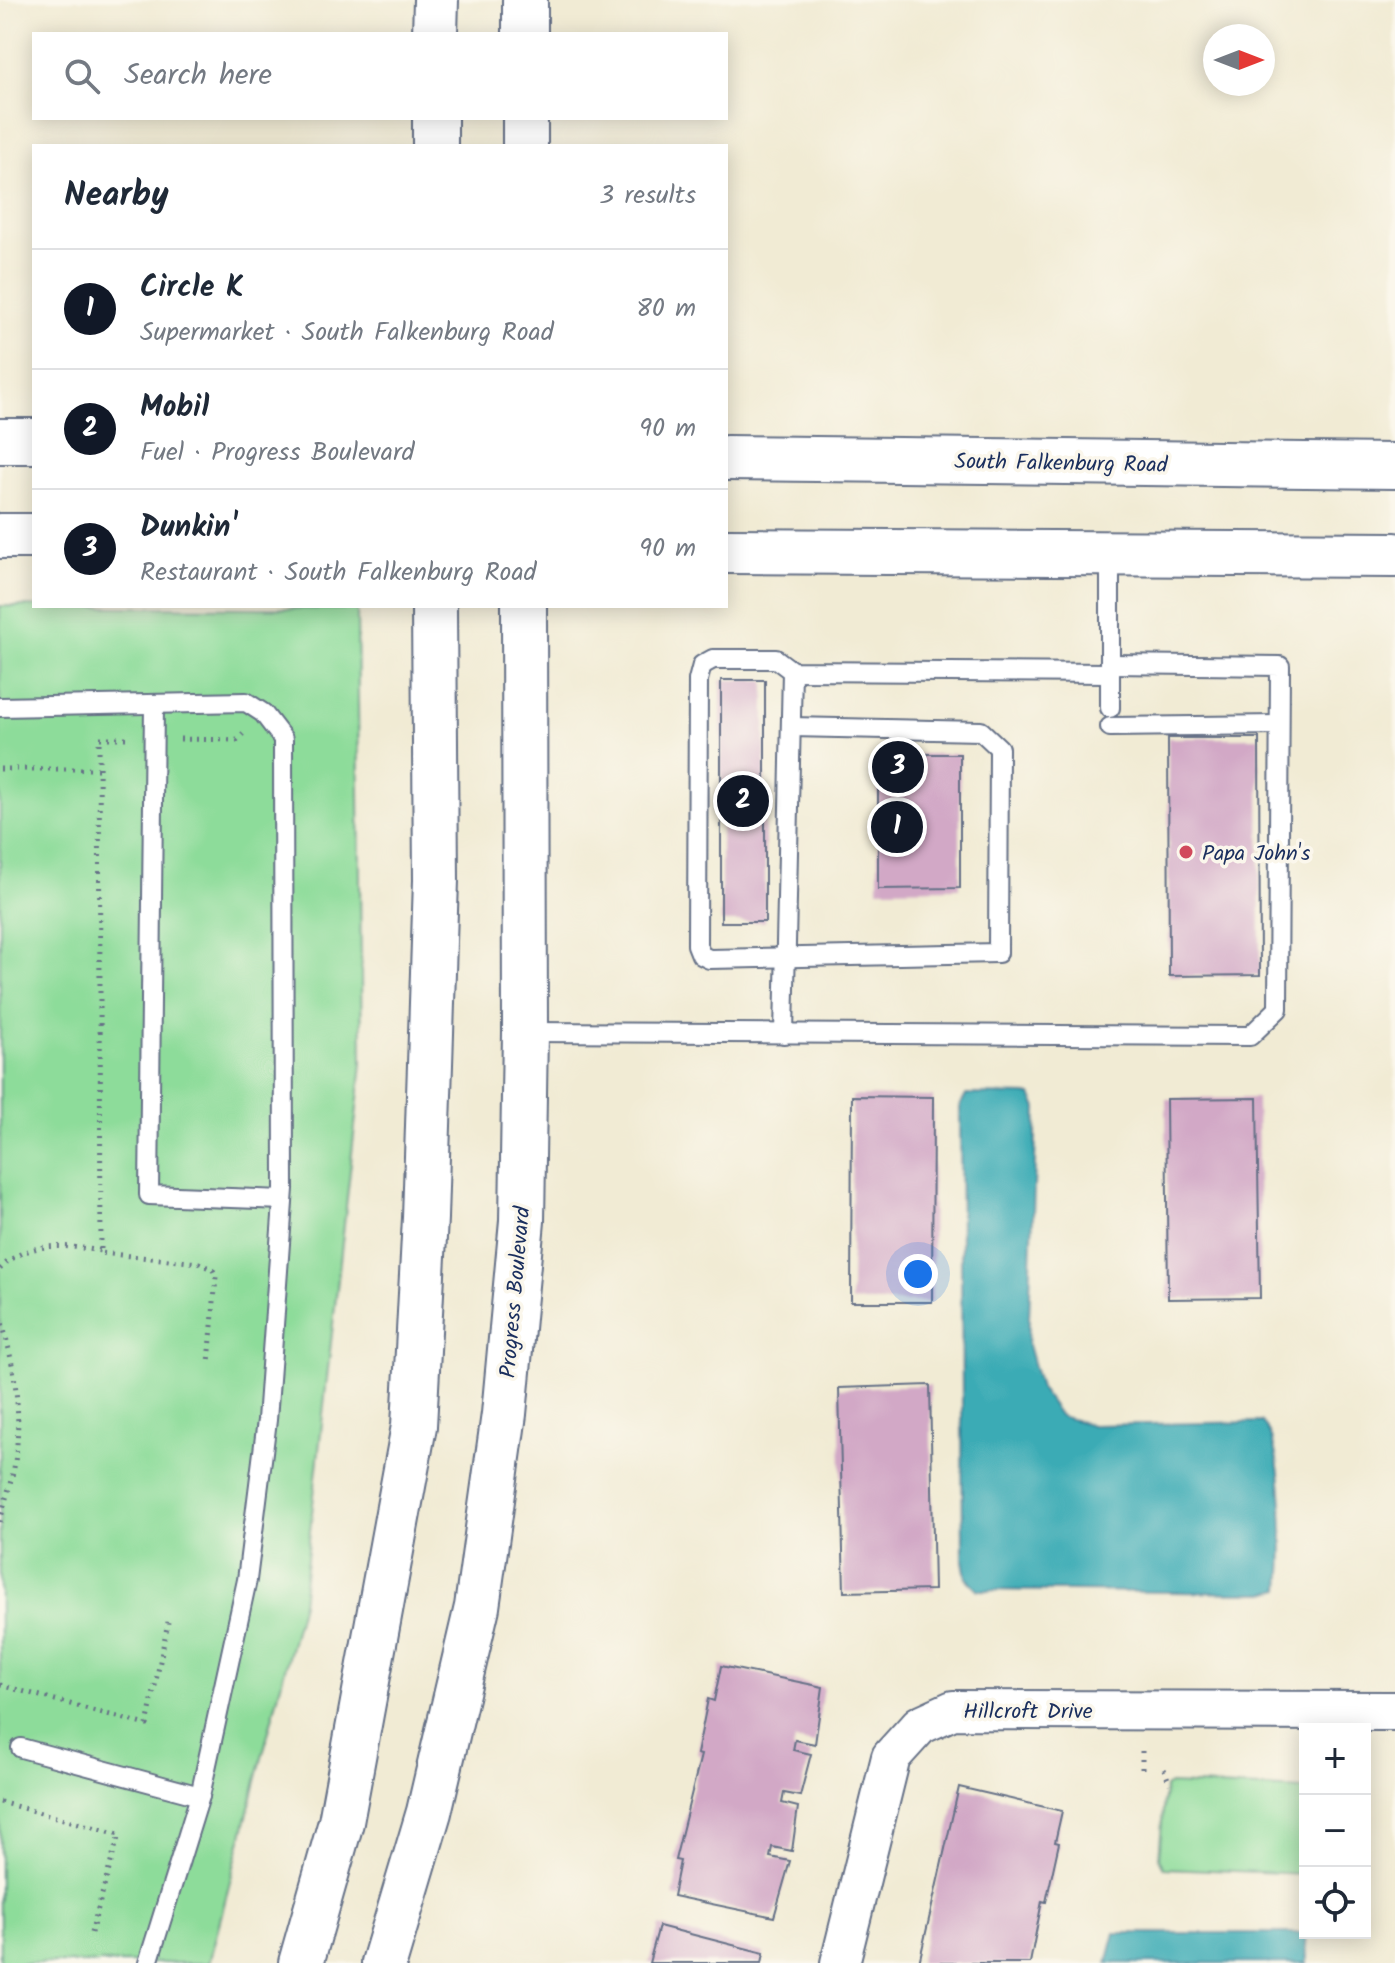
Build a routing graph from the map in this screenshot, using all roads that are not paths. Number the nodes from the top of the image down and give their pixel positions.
1 (436, 0) edge
2 (525, 0) edge
3 (435, 32) edge
4 (525, 32) edge
5 (435, 120) edge
6 (525, 120) edge
7 (435, 144) edge
8 (525, 144) edge
9 (0, 441) edge
10 (32, 441) edge
11 (728, 458) edge
12 (1395, 466) edge
13 (0, 536) edge
14 (32, 536) edge
15 (728, 551) edge
16 (1395, 555) edge
17 (1110, 556) junction
18 (434, 608) edge
19 (524, 608) edge
20 (1110, 668) junction
21 (792, 671) junction
22 (154, 704) junction
23 (0, 707) edge
24 (1279, 725) junction
25 (791, 727) junction
26 (785, 958) junction
27 (525, 1032) junction
28 (784, 1034) junction
29 (283, 1200) junction
30 (1395, 1711) edge
31 (21, 1748) dead end
32 (200, 1796) junction
33 (148, 1963) edge
34 (301, 1963) edge
35 (384, 1963) edge
36 (840, 1963) edge

1 - 3 main road
2 - 4 main road
5 - 7 main road
6 - 8 main road
9 - 10 main road
11 - 12 main road, South Falkenburg Road
13 - 14 main road
15 - 17 main road
16 - 17 main road
17 - 20 lane
18 - 34 main road
19 - 27 main road, Progress Boulevard
20 - 21 lane
20 - 24 lane
20 - 24 lane
21 - 25 lane
21 - 26 lane
22 - 23 lane
22 - 29 lane
22 - 29 lane
24 - 28 lane
25 - 26 lane
25 - 26 lane
26 - 28 lane
27 - 28 lane
27 - 35 main road, Progress Boulevard
29 - 32 lane
30 - 36 street, Hillcroft Drive
31 - 32 lane
32 - 33 lane

